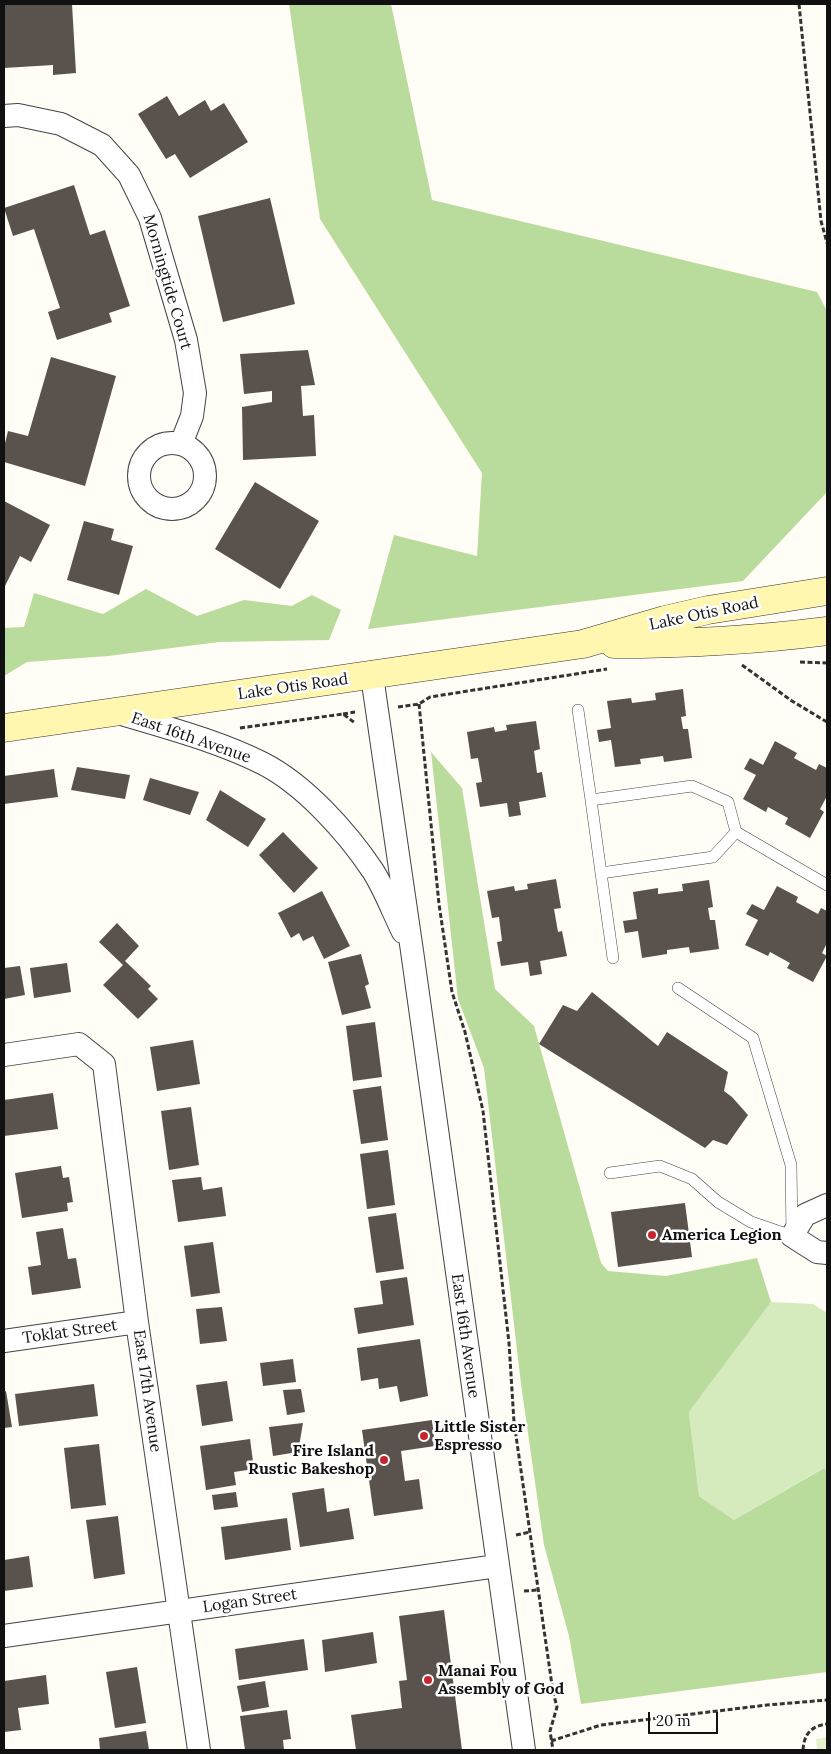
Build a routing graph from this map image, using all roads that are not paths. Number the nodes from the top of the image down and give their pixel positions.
1 (4, 116) edge
2 (181, 444) dead end
3 (827, 590) edge
4 (827, 631) edge
5 (583, 644) junction
6 (372, 676) junction
7 (578, 710) dead end
8 (114, 712) junction
9 (4, 728) edge
10 (591, 800) junction
11 (736, 832) junction
12 (602, 873) junction
13 (827, 885) edge
14 (412, 951) junction
15 (613, 958) dead end
16 (678, 988) dead end
17 (4, 1055) edge
18 (610, 1173) dead end
19 (827, 1205) edge
20 (792, 1236) junction
21 (827, 1253) edge
22 (137, 1322) junction
23 (4, 1341) edge
24 (497, 1566) junction
25 (179, 1611) junction
26 (4, 1636) edge
27 (199, 1750) edge
28 (524, 1750) edge

1 - 2 street, Morningtide Court
3 - 5 main road, Lake Otis Road
4 - 5 main road, Lake Otis Road
5 - 6 main road, Lake Otis Road
6 - 8 main road, Lake Otis Road
6 - 14 street, East 16th Avenue
7 - 10 lane
8 - 9 main road, Lake Otis Road
8 - 14 street, East 16th Avenue
10 - 11 lane
10 - 12 lane
11 - 12 lane
11 - 13 lane
12 - 15 lane
14 - 24 street, East 16th Avenue
16 - 20 lane
17 - 22 street, East 17th Avenue
18 - 20 lane
19 - 20 street
20 - 21 street
22 - 23 street, Toklat Street
22 - 25 street, East 17th Avenue
24 - 25 street, Logan Street
24 - 28 street, East 16th Avenue
25 - 26 street, Logan Street
25 - 27 street, East 17th Avenue

